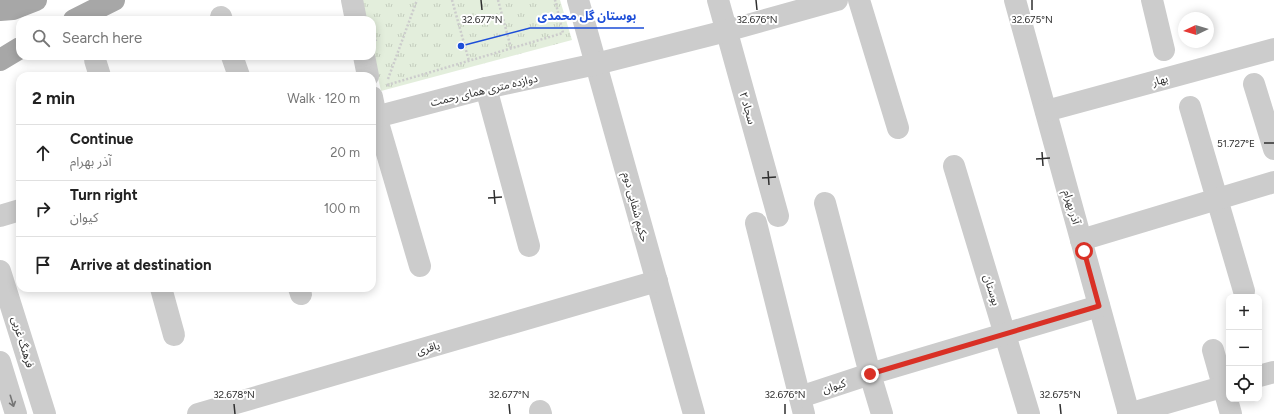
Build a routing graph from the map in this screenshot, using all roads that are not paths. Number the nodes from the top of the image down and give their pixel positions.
1 (36, 0) edge
2 (114, 0) edge
3 (352, 0) edge
4 (578, 0) edge
5 (718, 0) edge
6 (837, 0) edge
7 (858, 0) edge
8 (1015, 0) edge
9 (1152, 0) edge
10 (0, 10) edge
11 (82, 16) edge
12 (355, 16) edge
13 (726, 31) junction
14 (1274, 49) edge
15 (16, 50) edge
16 (1164, 50) dead end
17 (0, 60) edge
18 (233, 60) edge
19 (365, 60) edge
20 (596, 64) junction
21 (238, 72) edge
22 (367, 72) edge
23 (1254, 84) dead end
24 (486, 88) junction
25 (1190, 107) dead end
26 (376, 109) edge
27 (1046, 111) junction
28 (376, 120) edge
29 (898, 128) dead end
30 (1274, 149) edge
31 (954, 166) dead end
32 (1274, 182) edge
33 (1216, 200) junction
34 (825, 203) dead end
35 (16, 211) edge
36 (0, 216) edge
37 (778, 216) dead end
38 (756, 223) dead end
39 (1081, 240) junction
40 (529, 246) dead end
41 (420, 266) dead end
42 (0, 271) edge
43 (657, 281) junction
44 (162, 292) edge
45 (1244, 292) dead end
46 (1099, 306) junction
47 (1006, 334) junction
48 (174, 335) dead end
49 (1213, 350) dead end
50 (0, 362) edge
51 (1274, 372) edge
52 (870, 374) junction
53 (1262, 375) edge
54 (1226, 386) edge
55 (1229, 402) edge
56 (802, 406) edge
57 (16, 414) edge
58 (45, 414) edge
59 (198, 414) edge
60 (694, 414) edge
61 (882, 414) edge
62 (1029, 414) edge
63 (1129, 414) edge
64 (1231, 414) edge

1 - 10 main road
2 - 11 main road
3 - 12 street
4 - 20 street, حکیم شفایی دوم
5 - 13 street, سجاد ۲
6 - 13 street, دوازده متری همای رحمت
7 - 29 street
8 - 27 street, آذر بهرام
9 - 16 street
13 - 20 street, دوازده متری همای رحمت
13 - 37 street, سجاد ۲
14 - 27 street, بهار
15 - 17 main road
18 - 21 street
19 - 22 street
20 - 24 street, دوازده متری همای رحمت
20 - 43 street, حکیم شفایی دوم
23 - 30 street
24 - 26 street, دوازده متری همای رحمت
24 - 40 street
25 - 33 street
27 - 39 street, آذر بهرام
28 - 41 street
31 - 47 street, بوستان
32 - 33 street
33 - 39 street
33 - 45 street
34 - 52 street
35 - 36 street
38 - 56 street
39 - 46 street, آذر بهرام
42 - 58 street, فرهنگ غربی
43 - 59 street, باقری
43 - 60 street, حکیم شفایی دوم
44 - 48 street
46 - 47 street, کیوان
46 - 63 street, آذر بهرام
47 - 52 street, کیوان
47 - 62 street, بوستان
49 - 54 street
50 -> 57 street
51 - 53 street
52 - 56 street, کیوان
52 - 61 street
54 - 63 street, آذر بهرام
55 - 64 street

